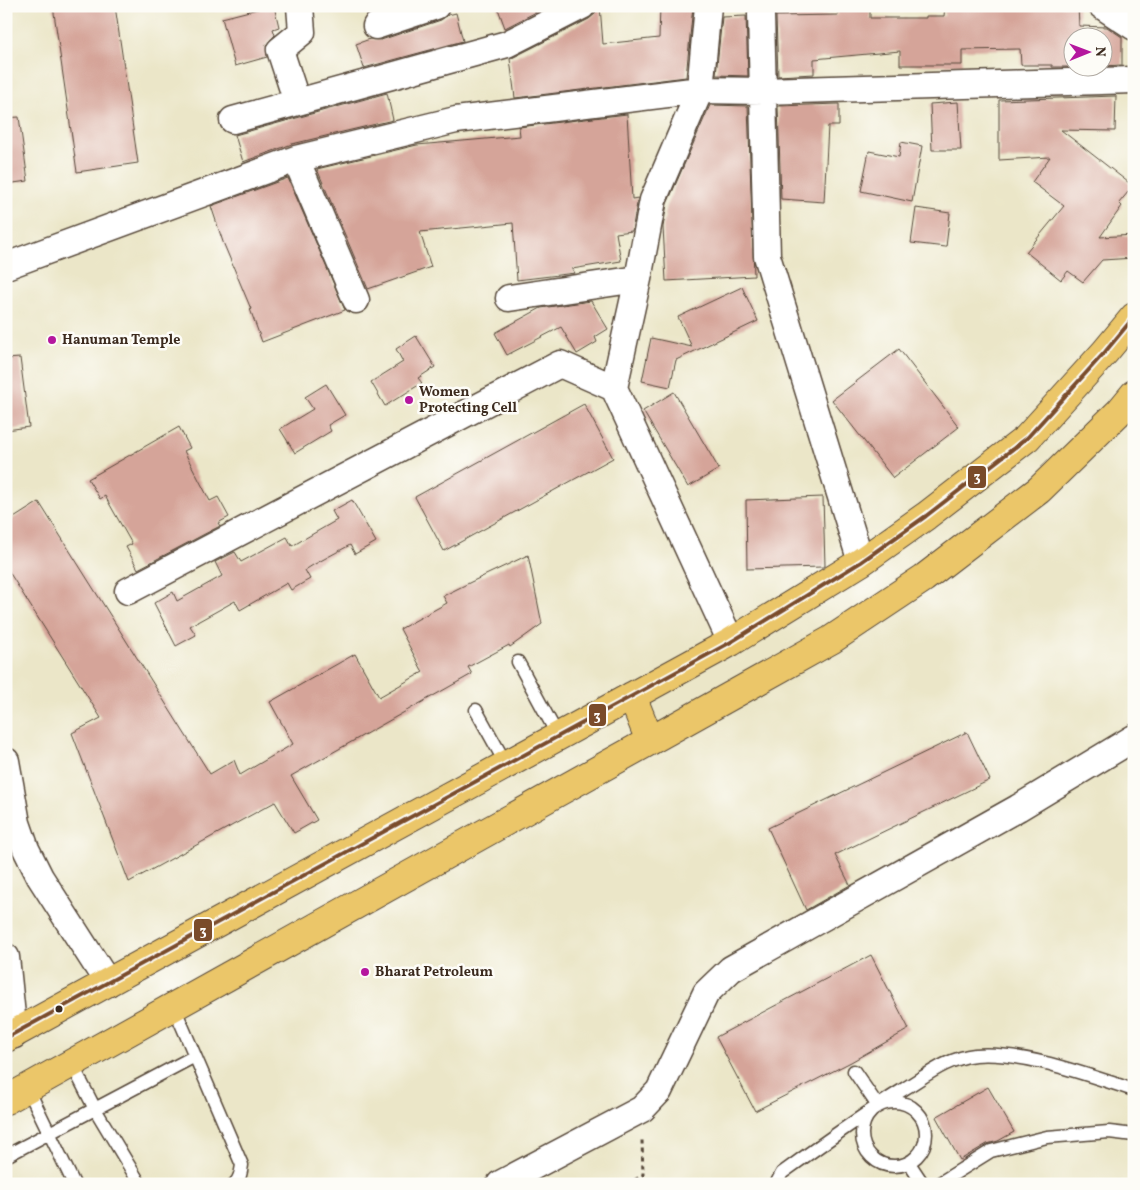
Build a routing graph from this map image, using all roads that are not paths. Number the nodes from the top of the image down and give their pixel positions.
1 (300, 6) edge
2 (436, 6) edge
3 (582, 6) edge
4 (708, 6) edge
5 (763, 6) edge
6 (1105, 7) edge
7 (376, 26) dead end
8 (1134, 27) edge
9 (1134, 80) edge
10 (700, 90) junction
11 (763, 91) junction
12 (297, 102) junction
13 (233, 120) dead end
14 (296, 159) junction
15 (6, 266) edge
16 (638, 279) junction
17 (509, 298) dead end
18 (356, 300) dead end
19 (1134, 317) edge
20 (614, 388) junction
21 (1134, 394) edge
22 (861, 562) junction
23 (128, 592) dead end
24 (731, 642) junction
25 (518, 662) dead end
26 (632, 696) junction
27 (476, 710) dead end
28 (558, 736) junction
29 (1134, 738) edge
30 (650, 741) junction
31 (6, 762) edge
32 (506, 764) junction
33 (6, 957) edge
34 (108, 983) junction
35 (174, 1007) junction
36 (10, 1037) edge
37 (195, 1056) junction
38 (72, 1064) junction
39 (854, 1071) dead end
40 (1134, 1090) edge
41 (17, 1094) edge
42 (878, 1106) junction
43 (95, 1109) junction
44 (49, 1132) junction
45 (1134, 1135) edge
46 (6, 1156) edge
47 (910, 1163) junction
48 (74, 1184) edge
49 (140, 1184) edge
50 (234, 1184) edge
51 (500, 1184) edge
52 (776, 1184) edge
53 (923, 1184) edge
54 (938, 1184) edge

1 - 12 street
2 - 7 street
3 - 12 street
4 - 10 street
5 - 11 street
6 - 8 street
9 - 11 street
10 - 11 street
10 - 14 street
10 - 16 street
11 - 22 street
12 - 13 street
14 - 15 street
14 - 18 street
16 - 17 street
16 - 20 street
19 - 22 highway
20 - 23 street
20 - 24 street
21 - 30 highway
22 - 24 highway
24 - 26 highway
25 - 28 lane
26 - 28 highway
26 - 30 highway
27 - 32 lane
28 - 32 highway
29 - 51 street
30 - 35 highway
31 - 34 street
32 - 34 highway
33 - 36 street
34 - 36 highway
35 - 37 lane
35 - 38 highway
37 - 43 lane
37 - 50 lane
38 - 41 highway
38 - 43 lane
39 - 42 lane
40 - 42 lane
41 - 44 lane
42 - 47 lane
42 - 47 lane
42 - 52 lane
43 - 44 lane
43 - 49 lane
44 - 46 lane
44 - 48 lane
45 - 54 lane
47 - 53 lane

